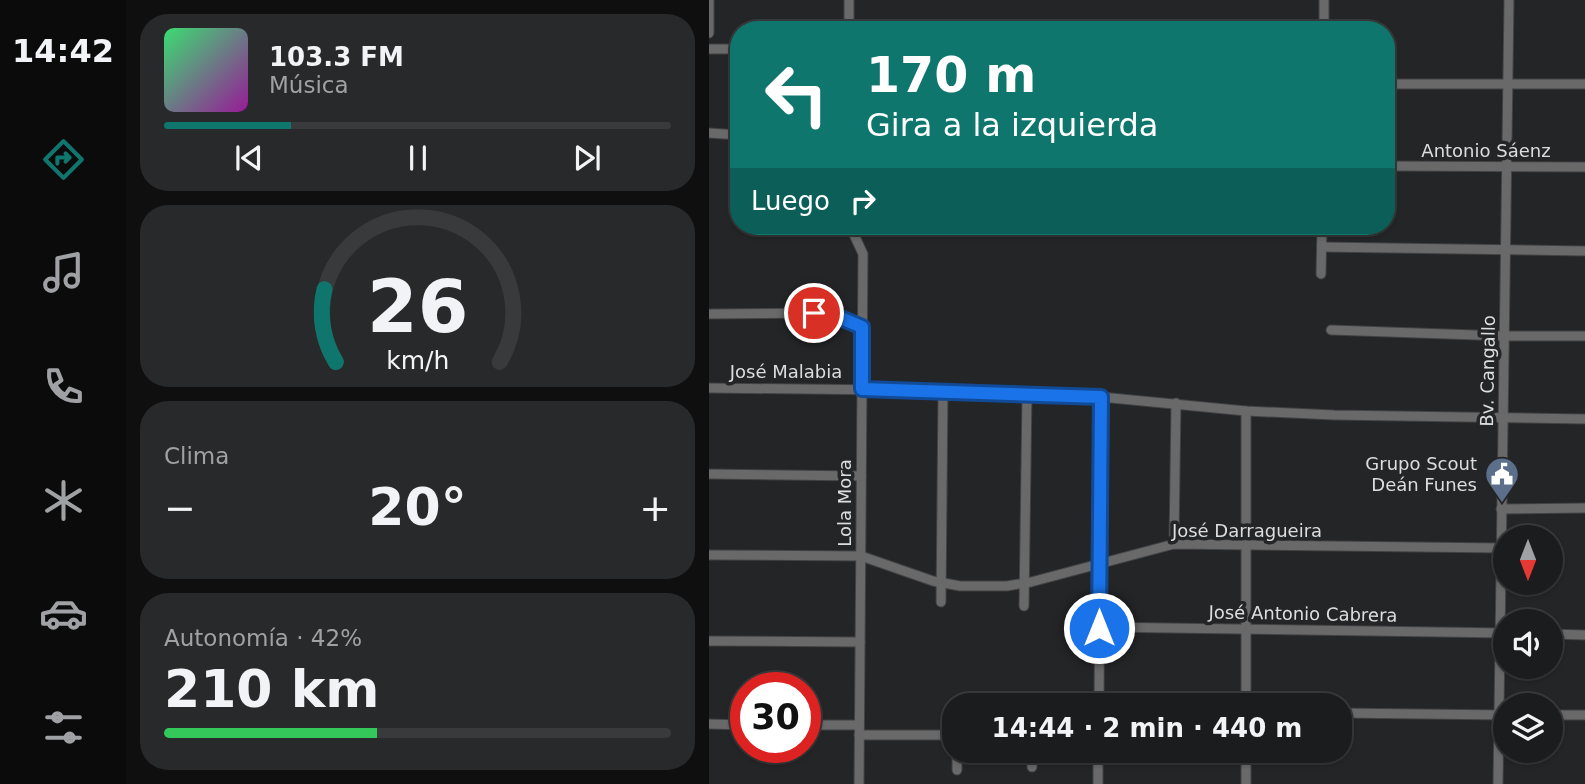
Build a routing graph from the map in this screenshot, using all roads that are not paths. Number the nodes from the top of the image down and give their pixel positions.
1 (709, 0) edge
2 (849, 0) edge
3 (1324, 0) edge
4 (1509, 0) edge
5 (849, 21) edge
6 (1324, 21) edge
7 (709, 33) edge
8 (709, 49) edge
9 (730, 49) edge
10 (1395, 84) edge
11 (1508, 84) junction
12 (1585, 84) edge
13 (709, 133) edge
14 (730, 134) edge
15 (1395, 166) edge
16 (1507, 166) junction
17 (1585, 167) edge
18 (854, 235) edge
19 (1322, 235) edge
20 (1322, 247) junction
21 (1506, 250) junction
22 (1585, 251) edge
23 (1321, 274) dead end
24 (709, 314) edge
25 (862, 327) junction
26 (1331, 330) dead end
27 (1504, 336) junction
28 (1585, 336) edge
29 (709, 388) edge
30 (862, 389) junction
31 (943, 391) junction
32 (1027, 394) junction
33 (1101, 397) junction
34 (1176, 403) junction
35 (1246, 411) junction
36 (1502, 418) junction
37 (1585, 419) edge
38 (709, 474) edge
39 (861, 475) junction
40 (1585, 508) edge
41 (1501, 509) junction
42 (1501, 525) edge
43 (1174, 544) junction
44 (1247, 546) junction
45 (1493, 548) edge
46 (709, 555) edge
47 (861, 556) junction
48 (1100, 564) junction
49 (941, 583) junction
50 (1025, 583) junction
51 (941, 601) dead end
52 (1024, 606) dead end
53 (1099, 628) junction
54 (1247, 629) junction
55 (1493, 633) edge
56 (1563, 634) edge
57 (1585, 635) edge
58 (709, 641) edge
59 (860, 642) junction
60 (1099, 693) edge
61 (1246, 693) edge
62 (1352, 713) edge
63 (1493, 715) edge
64 (1563, 715) edge
65 (1585, 715) edge
66 (709, 724) edge
67 (730, 724) edge
68 (821, 726) edge
69 (859, 730) junction
70 (942, 734) edge
71 (957, 763) edge
72 (1032, 763) edge
73 (1098, 763) edge
74 (1246, 763) edge
75 (1499, 763) edge
76 (1032, 767) dead end
77 (957, 770) dead end
78 (859, 784) edge
79 (1098, 784) edge
80 (1246, 784) edge
81 (1498, 784) edge

1 - 7 street
2 - 5 street
3 - 6 street
4 - 11 street, Bv. Cangallo
8 - 9 street
10 - 11 street
11 - 12 street
11 - 16 street, Bv. Cangallo
13 - 14 street
15 - 16 street, Antonio Sáenz
16 - 17 street, Antonio Sáenz
16 - 21 street, Bv. Cangallo
18 - 25 street, Lola Mora
19 - 20 street
20 - 21 street
20 - 23 street
21 - 22 street
21 - 27 street, Bv. Cangallo
24 - 25 street
25 - 30 street, Lola Mora
26 - 27 street
27 - 28 street
27 - 36 street, Bv. Cangallo
29 - 30 street, José Malabia
30 - 31 street, José Malabia
30 - 39 street, Lola Mora
31 - 32 street, José Malabia
31 - 49 street
32 - 33 street, José Malabia
32 - 50 street
33 - 34 street, José Malabia
33 - 48 street
34 - 35 street, José Malabia
34 - 43 street
35 - 36 street, José Malabia
35 - 44 street
36 - 37 street, José Malabia
36 - 41 street, Bv. Cangallo
38 - 39 street
39 - 47 street, Lola Mora
40 - 41 street
41 - 42 street, Bv. Cangallo
43 - 44 street, José Darragueira
43 - 48 street, José Darragueira
44 - 45 street, José Darragueira
44 - 54 street
46 - 47 street, José Darragueira
47 - 49 street, José Darragueira
47 - 59 street, Lola Mora
48 - 50 street, José Darragueira
48 - 53 street
49 - 50 street, José Darragueira
49 - 51 street
50 - 52 street
53 - 54 street, José Antonio Cabrera
53 - 60 street
54 - 55 street, José Antonio Cabrera
54 - 61 street
56 - 57 street
58 - 59 street
59 - 69 street, Lola Mora
62 - 63 street
64 - 65 street
66 - 67 street
68 - 69 street
69 - 70 street
69 - 78 street, Lola Mora
71 - 77 street
72 - 76 street
73 - 79 street
74 - 80 street
75 - 81 street, Bv. Cangallo

